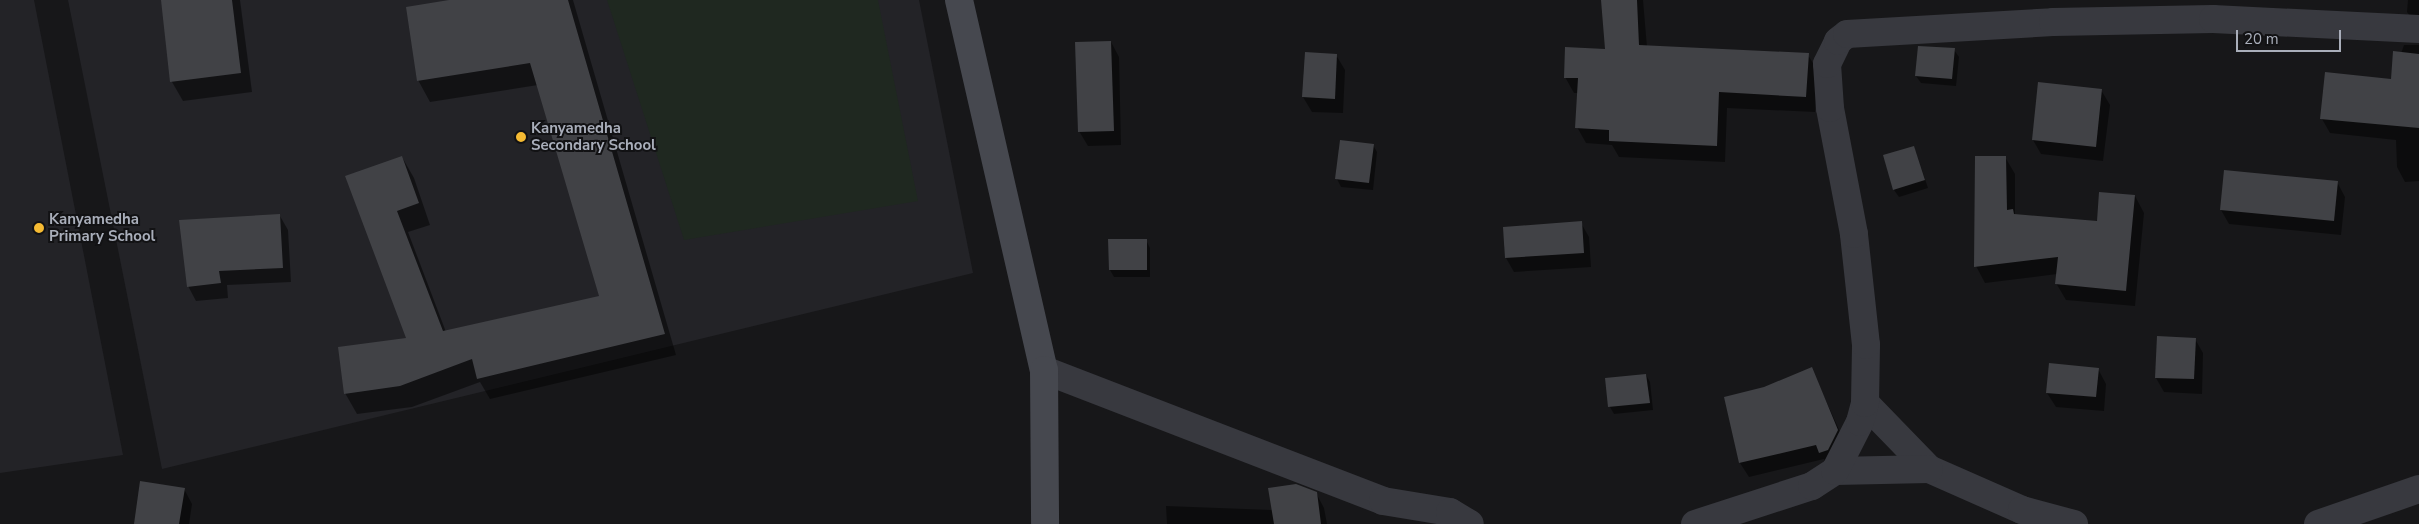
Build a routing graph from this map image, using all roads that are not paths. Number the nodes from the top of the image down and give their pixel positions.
1 (959, 0) edge
2 (2419, 29) edge
3 (1044, 370) junction
4 (1865, 404) junction
5 (1929, 469) junction
6 (1835, 472) junction
7 (2419, 489) edge
8 (1046, 524) edge
9 (1470, 524) edge
10 (1695, 524) edge
11 (2074, 524) edge
12 (2318, 524) edge

1 - 3 main road
2 - 4 street
3 - 8 main road
3 - 9 street
4 - 5 street
4 - 6 street
5 - 6 street
5 - 11 street
6 - 10 street
7 - 12 street

